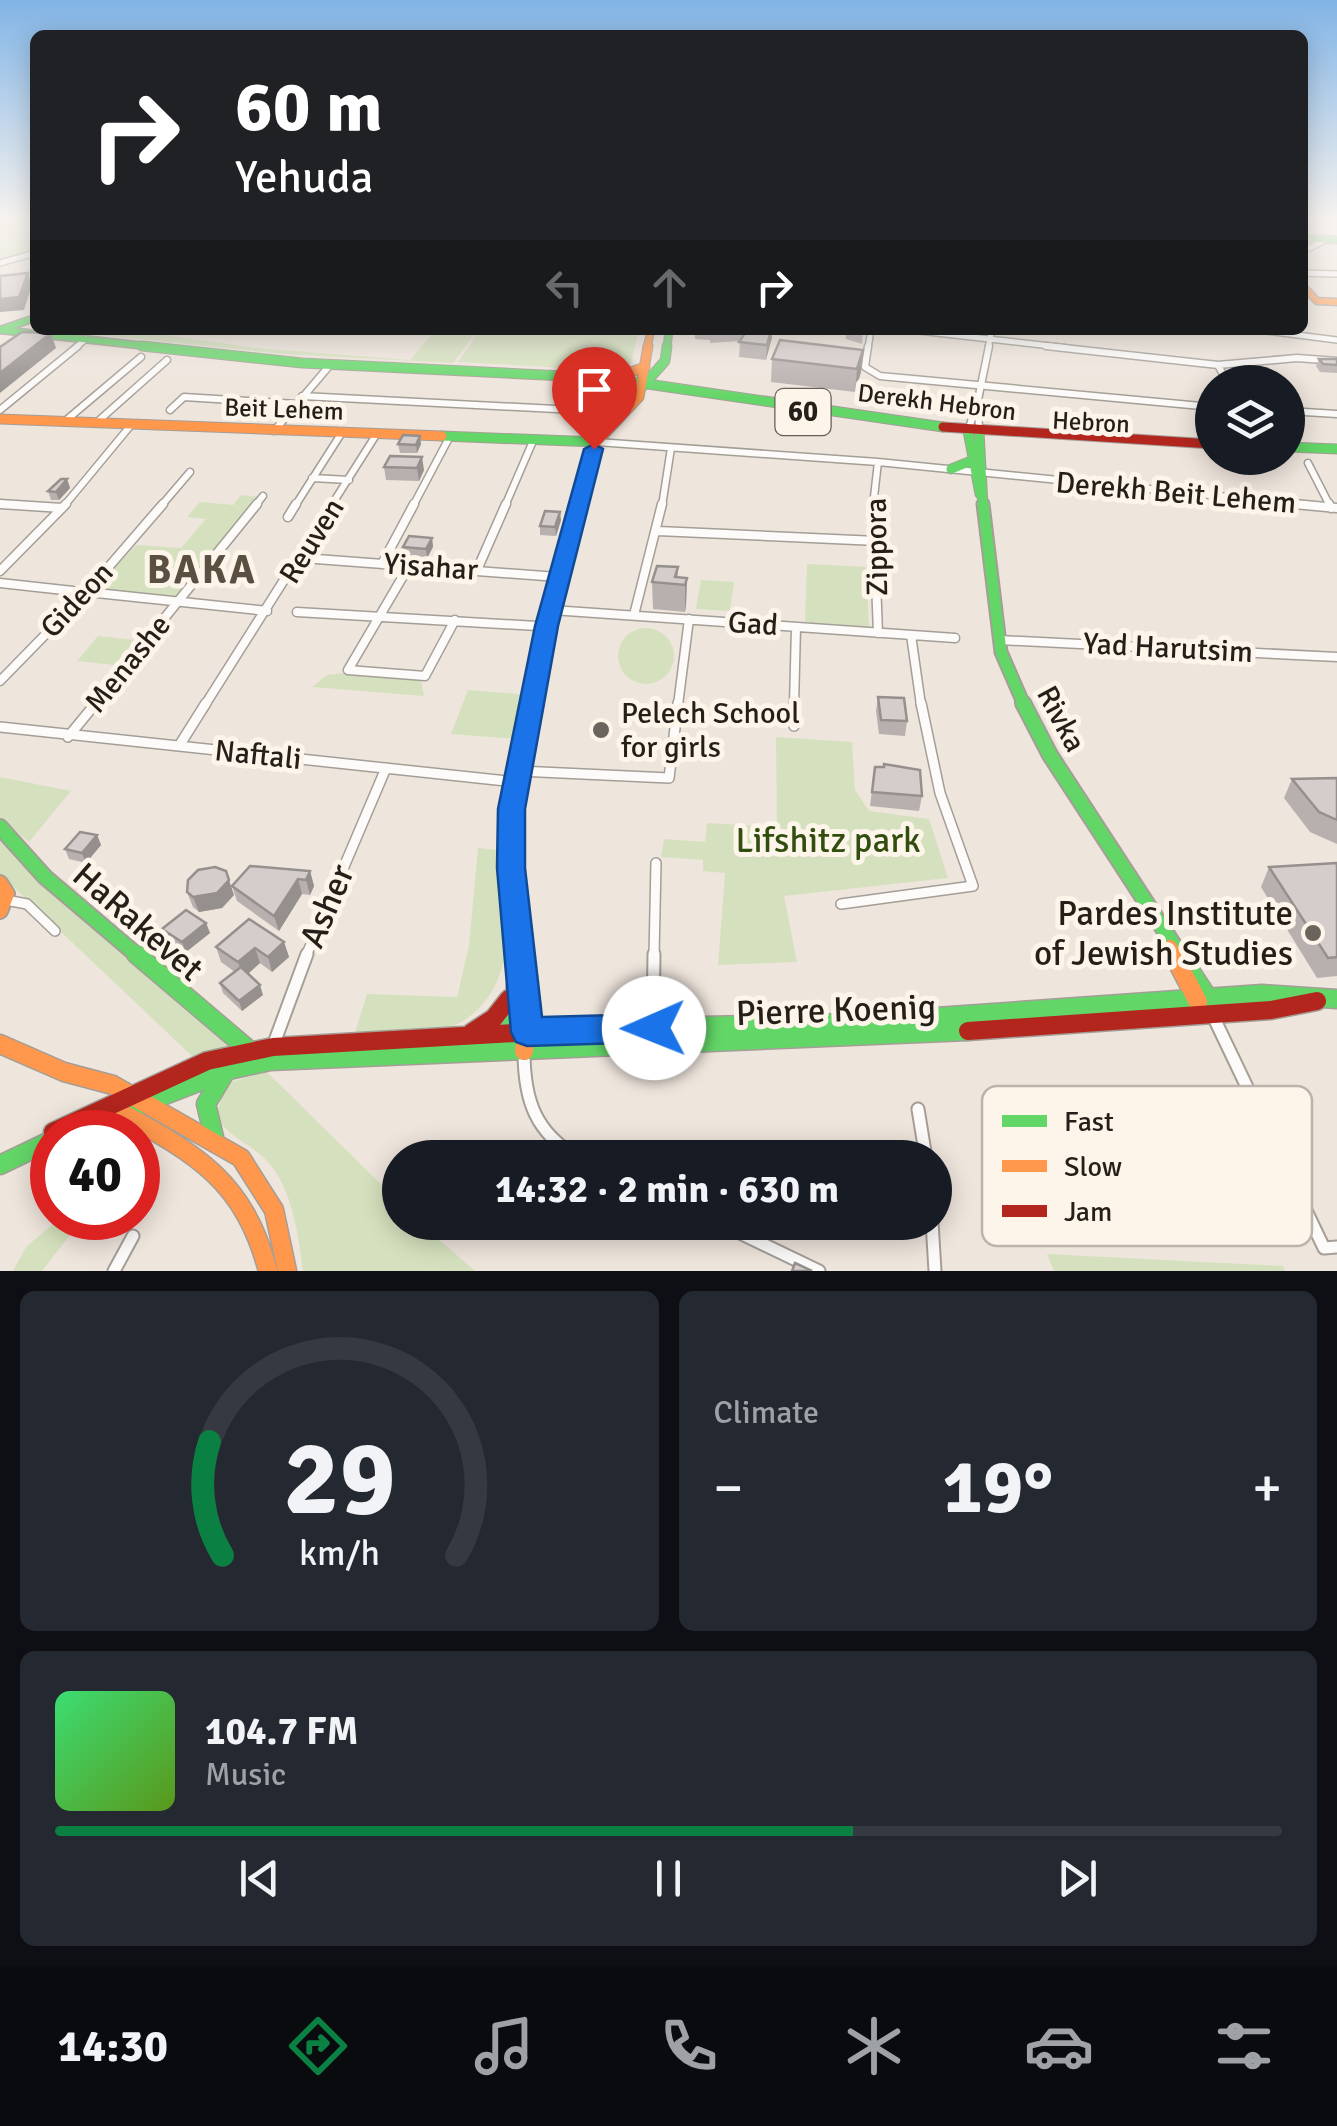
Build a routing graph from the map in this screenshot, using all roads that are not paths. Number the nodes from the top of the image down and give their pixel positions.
1 (1308, 292) edge
2 (1308, 301) edge
3 (1316, 301) junction
4 (1337, 302) edge
5 (30, 318) edge
6 (30, 319) edge
7 (0, 322) edge
8 (0, 333) edge
9 (650, 335) edge
10 (669, 335) edge
11 (870, 335) edge
12 (991, 335) edge
13 (998, 335) edge
14 (1298, 335) edge
15 (1337, 340) edge
16 (82, 342) junction
17 (141, 357) dead end
18 (167, 360) dead end
19 (1337, 360) edge
20 (1218, 365) joint
21 (330, 367) junction
22 (645, 379) junction
23 (982, 386) junction
24 (302, 396) junction
25 (296, 404) junction
26 (1195, 405) edge
27 (0, 410) edge
28 (170, 410) dead end
29 (614, 412) dead end
30 (1305, 413) edge
31 (1337, 414) edge
32 (0, 419) edge
33 (64, 422) junction
34 (96, 423) junction
35 (132, 425) junction
36 (274, 431) junction
37 (341, 434) junction
38 (974, 434) junction
39 (376, 435) junction
40 (449, 438) junction
41 (532, 440) junction
42 (1195, 445) edge
43 (595, 446) junction
44 (672, 448) junction
45 (1305, 450) edge
46 (1337, 451) edge
47 (878, 462) junction
48 (1308, 463) dead end
49 (951, 469) joint
50 (978, 470) junction
51 (190, 472) dead end
52 (312, 478) junction
53 (349, 480) junction
54 (263, 496) dead end
55 (0, 504) edge
56 (62, 508) junction
57 (1334, 508) edge
58 (288, 517) dead end
59 (658, 530) junction
60 (877, 541) junction
61 (302, 558) junction
62 (382, 564) junction
63 (409, 566) junction
64 (478, 570) junction
65 (0, 571) edge
66 (558, 578) junction
67 (0, 583) edge
68 (73, 591) dead end
69 (87, 592) junction
70 (178, 602) junction
71 (552, 610) junction
72 (268, 611) junction
73 (298, 612) dead end
74 (380, 616) junction
75 (634, 616) junction
76 (688, 619) junction
77 (455, 620) junction
78 (537, 626) dead end
79 (796, 627) junction
80 (878, 633) junction
81 (911, 635) junction
82 (955, 638) dead end
83 (999, 640) junction
84 (1337, 657) edge
85 (0, 681) edge
86 (794, 726) dead end
87 (0, 727) edge
88 (68, 738) junction
89 (179, 746) junction
90 (386, 768) junction
91 (518, 776) junction
92 (0, 827) edge
93 (656, 863) dead end
94 (0, 883) edge
95 (841, 904) dead end
96 (3, 906) edge
97 (55, 930) dead end
98 (1166, 938) junction
99 (520, 954) junction
100 (1192, 969) junction
101 (512, 996) junction
102 (1242, 996) junction
103 (1210, 998) junction
104 (1195, 999) junction
105 (1337, 999) edge
106 (1321, 1000) junction
107 (1212, 1015) junction
108 (654, 1028) junction
109 (510, 1032) junction
110 (527, 1032) junction
111 (467, 1034) junction
112 (0, 1044) edge
113 (654, 1044) junction
114 (273, 1047) junction
115 (249, 1050) junction
116 (524, 1051) junction
117 (229, 1070) junction
118 (1246, 1086) edge
119 (132, 1094) junction
120 (150, 1103) junction
121 (918, 1109) dead end
122 (101, 1110) edge
123 (121, 1110) edge
124 (127, 1110) edge
125 (160, 1135) edge
126 (216, 1140) junction
127 (550, 1140) edge
128 (923, 1140) edge
129 (30, 1148) edge
130 (4, 1162) edge
131 (1312, 1223) edge
132 (131, 1240) edge
133 (754, 1240) edge
134 (933, 1240) edge
135 (1337, 1247) edge
136 (114, 1271) edge
137 (268, 1271) edge
138 (287, 1271) edge
139 (818, 1271) edge
140 (935, 1271) edge

1 - 3 main road
2 - 3 street
3 - 4 main road
5 - 7 main road
6 - 8 main road
8 - 16 main road, Derekh Hebron / 60
8 - 16 main road, 60
9 - 22 main road
10 - 22 main road
11 - 23 street
12 - 23 street
13 - 20 street
14 - 15 street
16 - 21 main road, Derekh Hebron / 60
16 - 27 street
17 - 33 street
18 - 34 street
19 - 20 street
21 - 22 main road, Derekh Hebron / 60
21 - 22 main road, Derekh Hebron / 60
21 - 24 street
22 - 38 main road, Derekh Hebron / 60
22 - 38 main road, Derekh Hebron / 60
22 - 43 main road
23 - 26 street
23 - 38 street
24 - 25 street
24 - 29 street
25 - 28 street
25 - 36 street
30 - 31 street
32 - 33 main road, Beit Lehem
33 - 34 main road, Beit Lehem
34 - 35 main road, Beit Lehem
35 - 36 main road, Beit Lehem
35 - 56 street
36 - 37 main road, Beit Lehem
37 - 39 main road, Beit Lehem
37 - 52 street
38 - 42 main road, Derekh Hebron / 60
38 - 50 main road, Rivka
39 - 40 main road, Beit Lehem
39 - 53 street, Reuven
40 - 41 main road, Beit Lehem
40 - 62 street
41 - 43 main road, Beit Lehem
41 - 64 street
43 - 44 street, Beit Lehem
43 - 66 main road
44 - 47 street, Beit Lehem
44 - 59 street
45 - 46 main road
47 - 49 street, Beit Lehem
47 - 60 street, Zippora
48 - 57 street
49 - 50 main road
50 - 57 street, Derekh Beit Lehem
50 - 83 main road, Rivka
51 - 69 street, Gideon
52 - 53 street
52 - 58 street
53 - 61 street, Reuven
54 - 70 street, Menashe
55 - 56 street
56 - 65 street
59 - 60 street
59 - 75 street
60 - 80 street, Zippora
61 - 62 street, Yisahar
61 - 72 street, Reuven
62 - 63 street, Yisahar
63 - 64 street, Yisahar
63 - 74 street
64 - 66 street, Yisahar
66 - 71 main road
67 - 68 street
69 - 70 street
69 - 85 street, Gideon
70 - 72 street
70 - 88 street, Menashe
71 - 75 street, Gad
71 - 91 main road
72 - 89 street, Reuven
73 - 74 street
74 - 77 street
74 - 77 street
75 - 76 street, Gad
76 - 79 street, Gad
76 - 91 street, Naftali
77 - 78 street
79 - 80 street, Gad
79 - 86 street
80 - 81 street, Gad
81 - 82 street, Gad
81 - 95 street
83 - 84 street, Yad Harutsim
83 - 98 main road, Rivka
87 - 88 street, Naftali
88 - 89 street, Naftali
89 - 90 street, Naftali
90 - 91 street, Naftali
90 - 114 street, Asher
91 - 99 main road
92 - 115 main road, HaRakevet
93 - 108 street
94 - 96 main road, HaRakevet
96 - 97 street, HaRakevet
98 - 100 main road, Rivka
98 - 104 main road, Rivka
99 - 101 main road
99 - 110 main road
100 - 102 main road
100 - 103 main road, Rivka
101 - 109 main road
101 - 111 main road
102 - 103 main road, Pierre Koenig
102 - 106 main road, Pierre Koenig
103 - 104 main road, Pierre Koenig
103 - 107 main road, Rivka
104 - 107 main road, Rivka
104 - 108 main road, Pierre Koenig
105 - 106 main road, Pierre Koenig
106 - 107 main road, Pierre Koenig
107 - 113 main road, Pierre Koenig
107 - 118 street
108 - 110 main road, Pierre Koenig
108 - 113 street
109 - 110 main road, Pierre Koenig
109 - 111 main road, Pierre Koenig
109 - 116 main road
110 - 116 main road
111 - 114 main road, Pierre Koenig
112 - 119 main road
113 - 116 main road, Pierre Koenig
114 - 115 main road, Pierre Koenig
115 - 119 main road, Pierre Koenig
116 - 117 main road, Pierre Koenig
116 - 127 street
117 - 120 main road, Pierre Koenig
117 - 126 main road
119 - 120 main road
119 - 122 main road, Pierre Koenig
119 - 123 main road
120 - 124 main road, Pierre Koenig
120 - 126 main road
121 - 128 street
125 - 137 main road
126 - 138 main road
129 - 130 main road, Pierre Koenig
131 - 135 street
132 - 136 street
133 - 139 street
134 - 140 street

